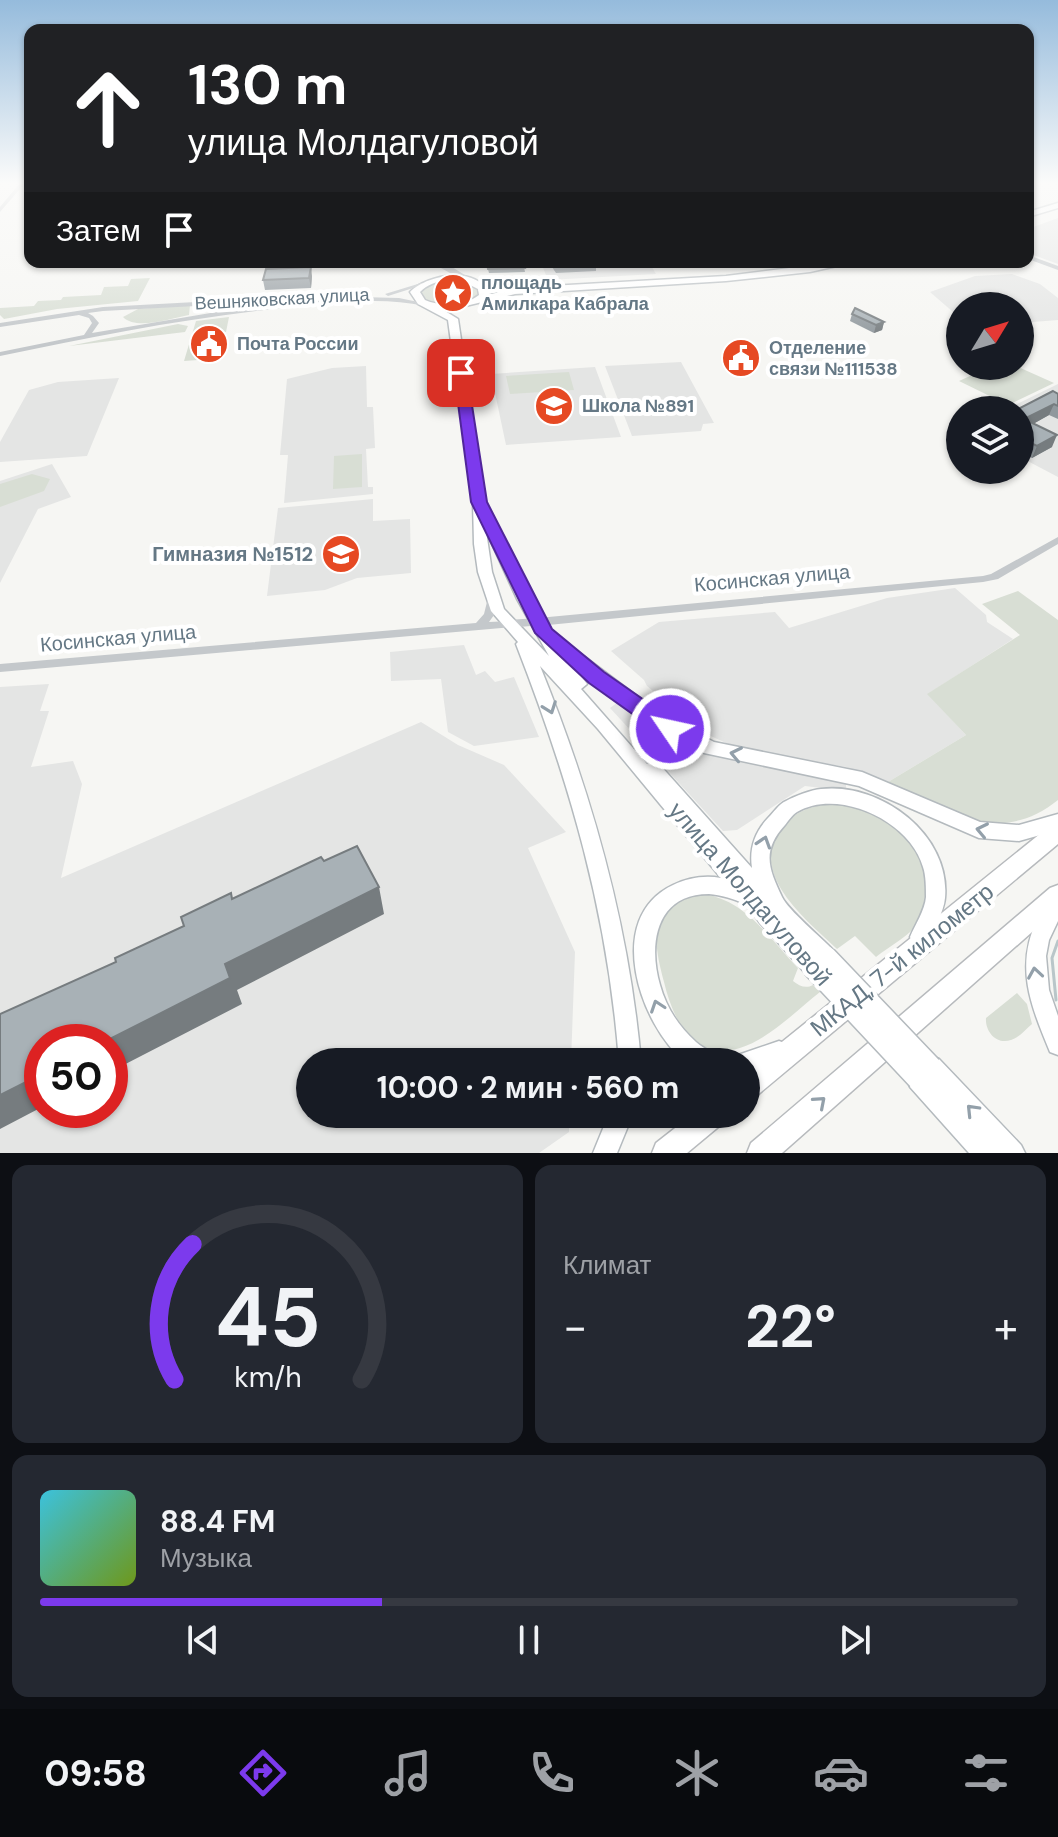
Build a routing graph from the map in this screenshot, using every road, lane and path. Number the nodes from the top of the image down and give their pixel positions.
1 (1034, 259) edge
2 (441, 268) edge
3 (451, 268) edge
4 (783, 268) edge
5 (797, 268) edge
6 (1058, 268) edge
7 (708, 278) junction
8 (471, 281) junction
9 (667, 281) junction
10 (425, 283) junction
11 (476, 302) junction
12 (428, 305) junction
13 (140, 306) junction
14 (70, 313) junction
15 (453, 319) junction
16 (0, 325) edge
17 (144, 325) junction
18 (62, 342) junction
19 (0, 354) edge
20 (479, 502) junction
21 (496, 537) junction
22 (480, 538) junction
23 (1058, 540) edge
24 (492, 600) junction
25 (479, 626) junction
26 (542, 627) junction
27 (514, 630) junction
28 (0, 668) edge
29 (1058, 822) edge
30 (1058, 831) edge
31 (1058, 895) edge
32 (1058, 904) edge
33 (775, 915) junction
34 (908, 955) junction
35 (810, 1035) junction
36 (1058, 1044) edge
37 (629, 1048) edge
38 (685, 1048) edge
39 (760, 1059) edge
40 (925, 1073) junction
41 (760, 1076) edge
42 (615, 1128) edge
43 (697, 1128) edge
44 (605, 1153) edge
45 (666, 1153) edge
46 (761, 1153) edge
47 (985, 1153) edge
48 (1013, 1153) edge

1 - 6 street
2 - 10 street
3 - 8 street
4 - 7 main road
5 - 7 main road
7 - 9 main road
8 - 9 main road
8 - 10 main road
8 - 11 main road
9 - 11 main road
10 - 12 main road
10 - 13 street, Вешняковская улица
11 - 12 main road
11 - 15 main road
12 - 15 main road
12 - 17 street, Вешняковская улица
13 - 14 street, Вешняковская улица
13 - 17 street, Вешняковская улица
14 - 16 street, Вешняковская улица
14 - 18 street, Вешняковская улица
15 - 20 main road, улица Молдагуловой
17 - 18 street, Вешняковская улица
18 - 19 street, Вешняковская улица
20 - 21 main road, улица Молдагуловой
20 - 22 main road, улица Молдагуловой
21 - 22 street
21 - 26 main road, улица Молдагуловой
22 - 24 main road, улица Молдагуловой
23 - 26 street, Косинская улица
24 - 25 street
24 - 27 main road, улица Молдагуловой
25 - 27 street, Косинская улица
25 - 28 street, Косинская улица
26 - 27 street, Косинская улица
29 -> 26 main road
26 - 33 main road, улица Молдагуловой
27 - 33 main road, улица Молдагуловой
27 -> 37 main road
30 - 34 highway, МКАД, 7-й километр
46 -> 31 highway
36 -> 32 main road
33 -> 34 main road
38 -> 33 main road
33 - 40 main road, улица Молдагуловой, bridge
34 - 35 highway, МКАД, 7-й километр
35 - 39 main road
35 - 41 highway, МКАД, 7-й километр
40 - 47 main road
48 -> 40 main road
42 - 44 main road
43 - 45 highway

